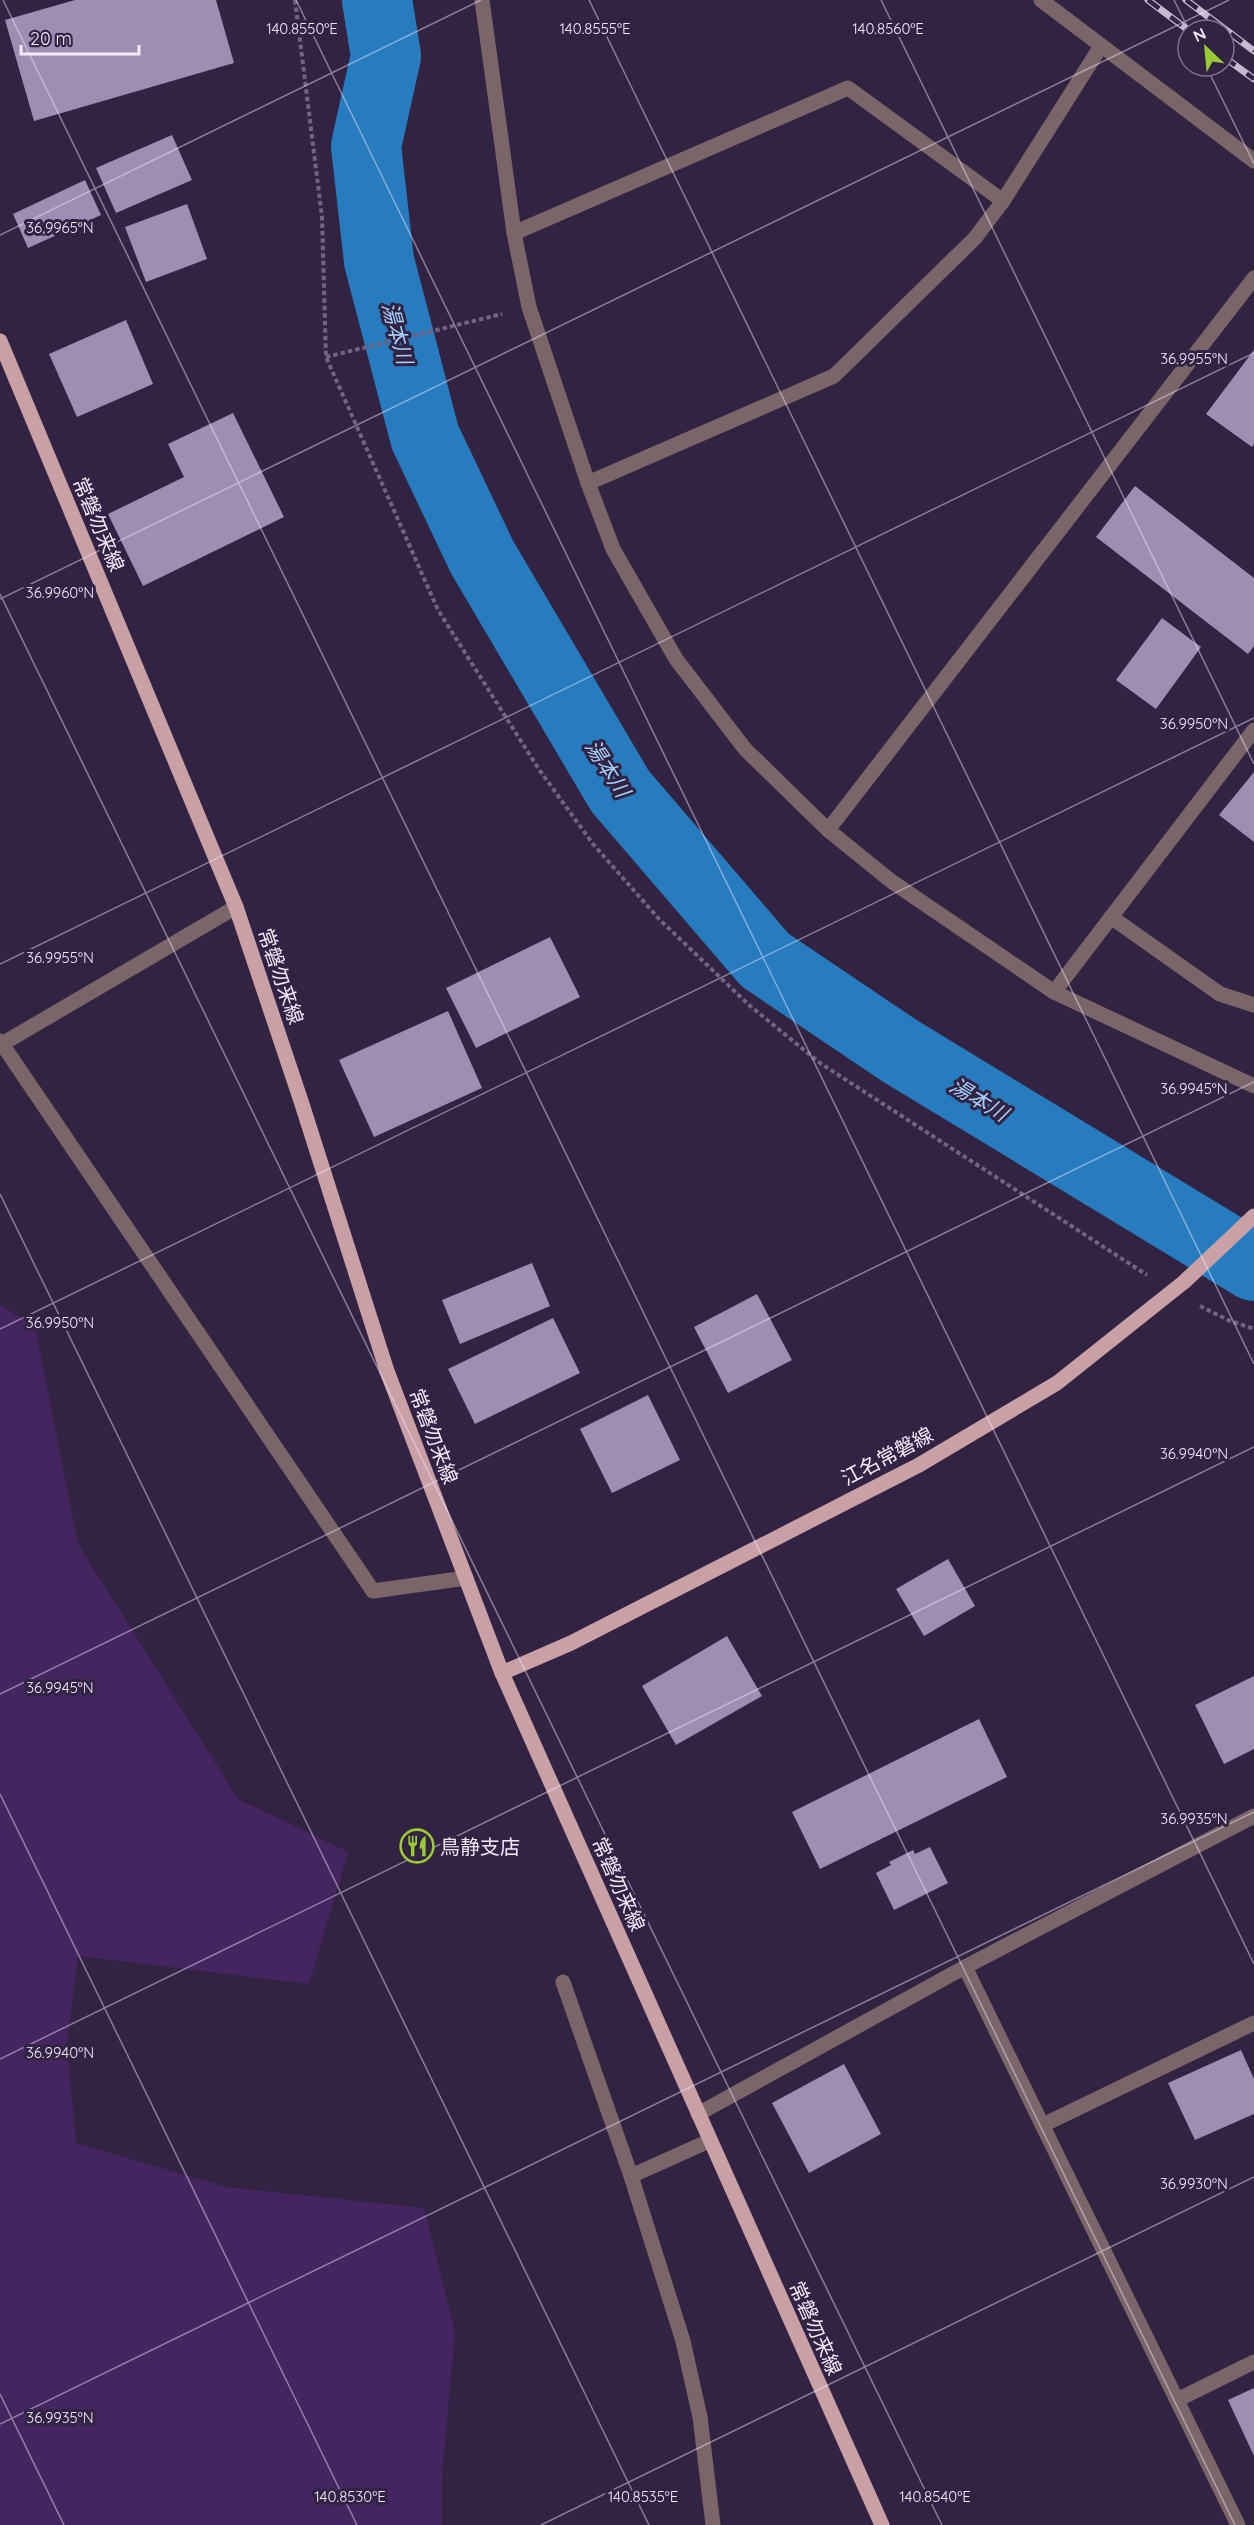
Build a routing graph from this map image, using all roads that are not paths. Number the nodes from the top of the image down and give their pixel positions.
1 (482, 0) edge
2 (1041, 0) edge
3 (1101, 46) junction
4 (1254, 161) edge
5 (1003, 201) junction
6 (514, 233) junction
7 (1254, 278) edge
8 (0, 341) edge
9 (588, 483) junction
10 (1254, 730) edge
11 (828, 831) junction
12 (236, 908) junction
13 (1111, 917) junction
14 (1054, 992) junction
15 (1254, 1005) edge
16 (1, 1042) edge
17 (1254, 1086) edge
18 (1254, 1216) edge
19 (466, 1578) junction
20 (502, 1673) junction
21 (1254, 1816) edge
22 (965, 1967) junction
23 (563, 1982) dead end
24 (1254, 2024) edge
25 (698, 2114) junction
26 (1043, 2126) junction
27 (710, 2141) junction
28 (631, 2176) junction
29 (1254, 2362) edge
30 (1177, 2400) junction
31 (713, 2525) edge
32 (882, 2525) edge
33 (1238, 2525) edge

1 - 6 street
2 - 3 street
3 - 4 street
3 - 5 street
5 - 6 street
5 - 9 street
6 - 9 street
7 - 11 street
8 - 12 main road, 常磐勿来線
9 - 11 street
10 - 13 street
11 - 14 street
12 - 16 street
12 - 19 main road, 常磐勿来線
13 - 14 street
13 - 15 street
14 - 17 street
16 - 19 street
18 - 20 main road, 江名常磐線
19 - 20 main road, 常磐勿来線
20 - 25 main road, 常磐勿来線
21 - 22 street
22 - 25 street
22 - 26 street
23 - 28 street
24 - 26 street
25 - 27 main road, 常磐勿来線
26 - 30 street
27 - 28 street
27 - 32 main road, 常磐勿来線
28 - 31 street
29 - 30 street
30 - 33 street

